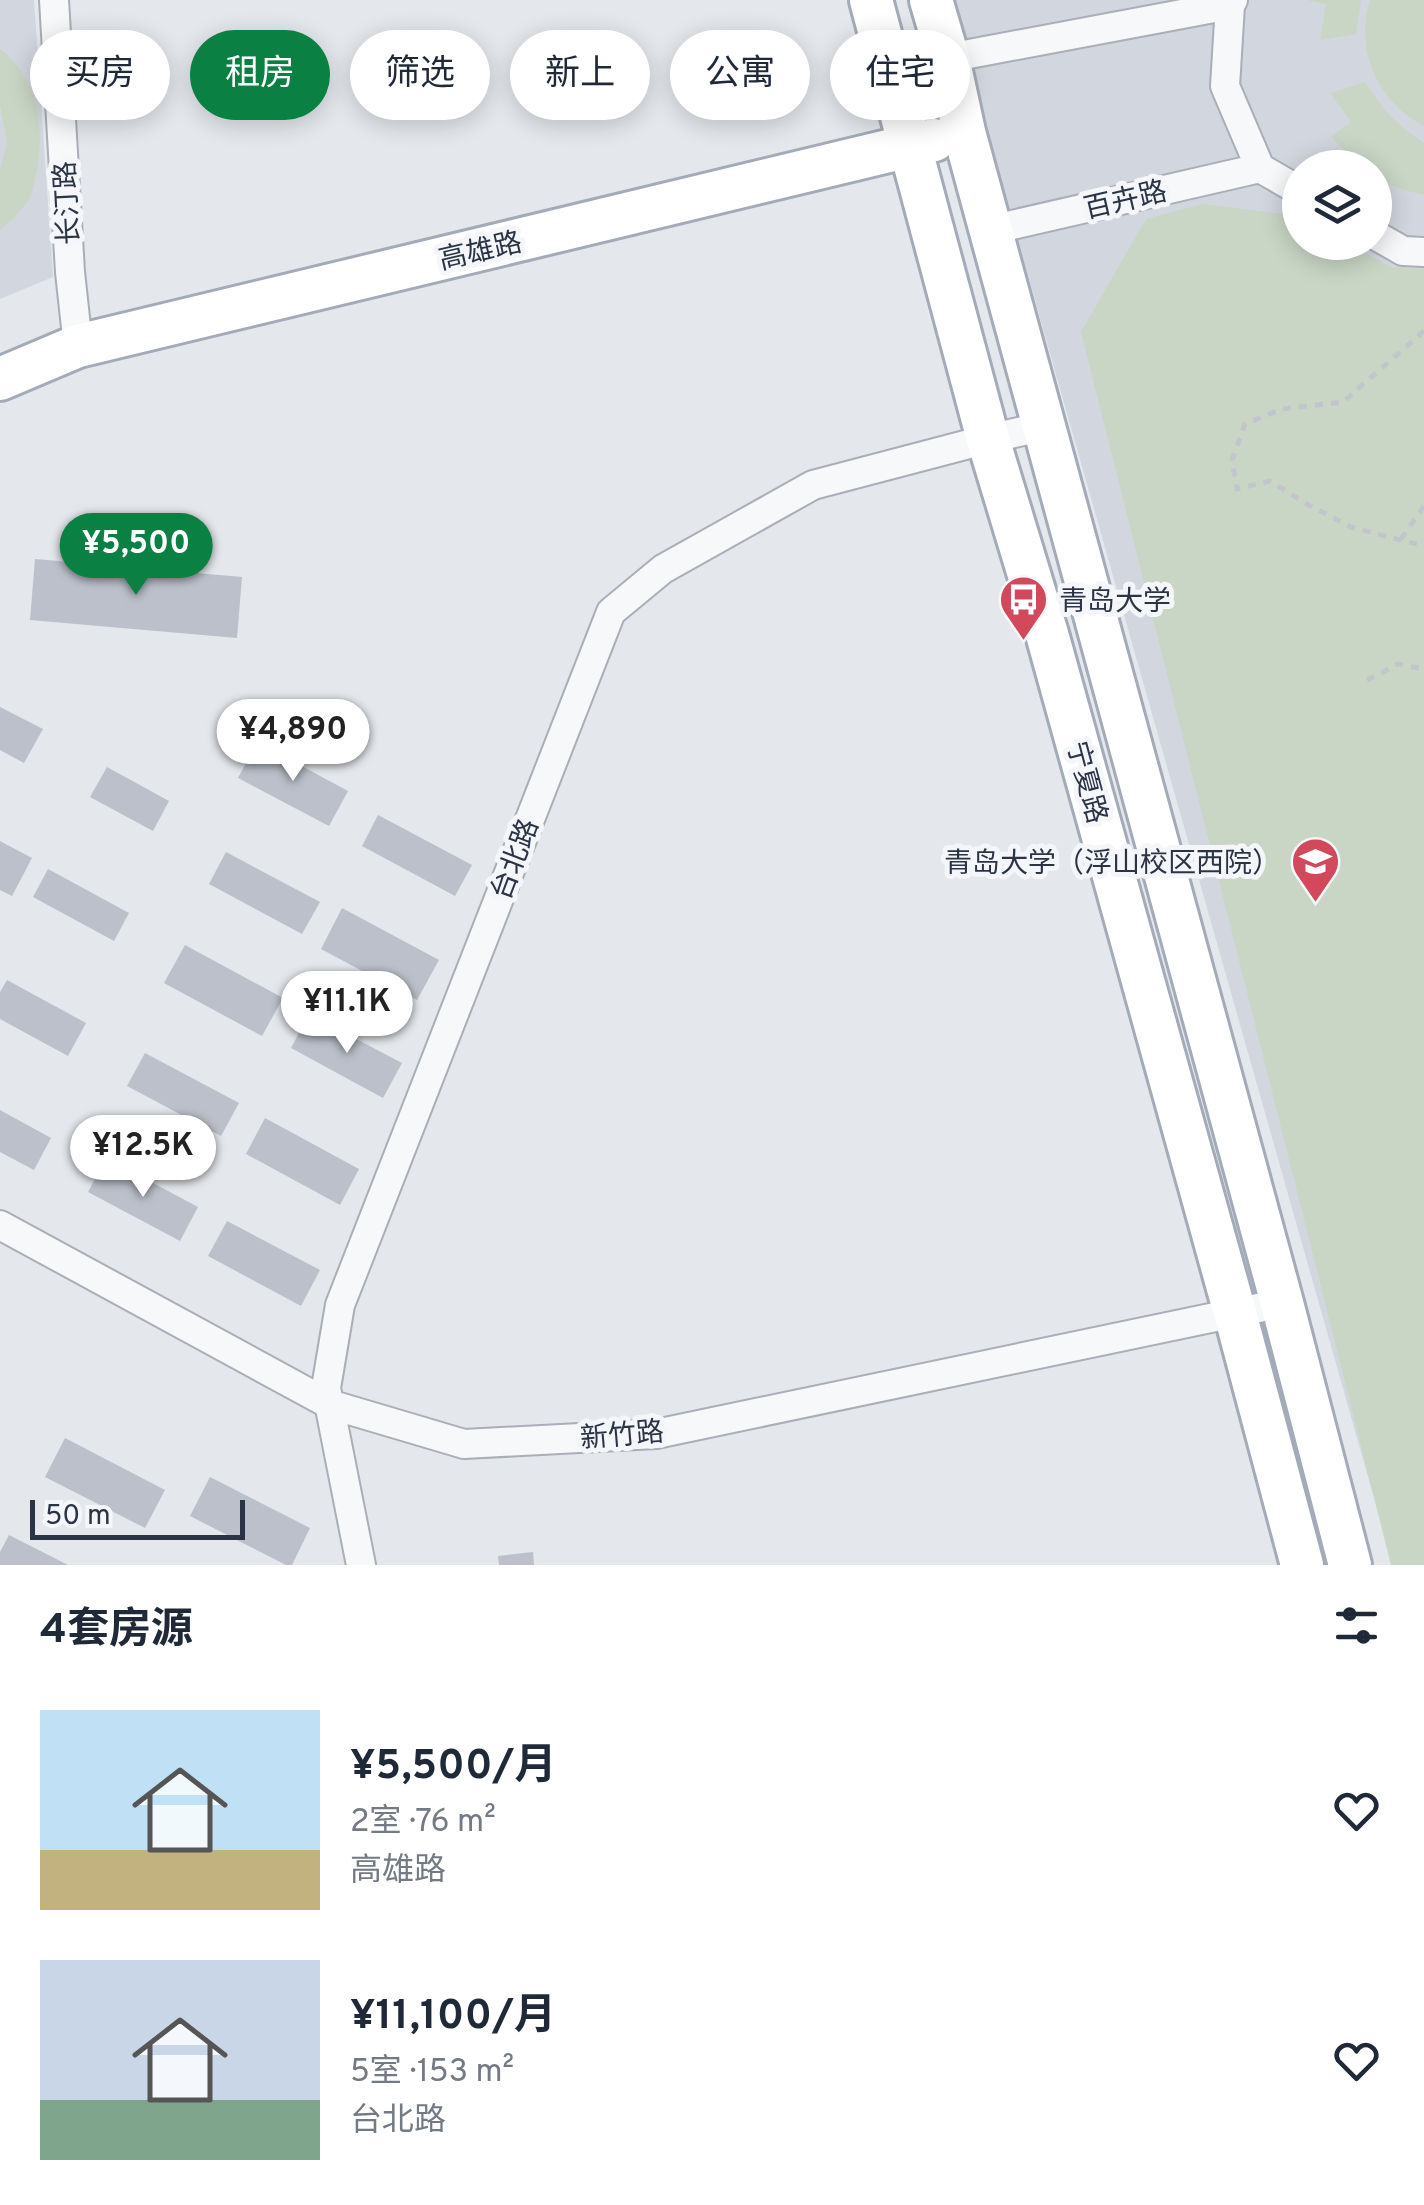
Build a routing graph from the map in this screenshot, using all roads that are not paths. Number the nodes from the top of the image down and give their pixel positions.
1 (54, 0) edge
2 (871, 0) edge
3 (931, 0) edge
4 (1232, 2) edge
5 (940, 30) edge
6 (970, 54) edge
7 (961, 120) edge
8 (964, 132) junction
9 (908, 148) junction
10 (1260, 168) junction
11 (1282, 181) edge
12 (990, 230) junction
13 (1392, 245) edge
14 (1424, 252) edge
15 (78, 346) junction
16 (0, 378) edge
17 (1045, 426) junction
18 (988, 439) junction
19 (0, 1226) edge
20 (1282, 1302) junction
21 (1235, 1313) junction
22 (329, 1404) junction
23 (361, 1565) edge
24 (1302, 1565) edge
25 (1350, 1565) edge

1 - 15 street, 长汀路
2 - 9 main road, 宁夏路
3 - 5 main road, 宁夏路
4 - 6 street
4 - 10 street
7 - 8 main road, 宁夏路
8 - 9 main road, 高雄路
8 - 12 main road, 宁夏路
9 - 15 main road, 高雄路
9 - 18 main road, 宁夏路
10 - 11 street
10 - 12 street, 百卉路
12 - 17 main road, 宁夏路
13 - 14 street
15 - 16 main road, 高雄路
17 - 18 street, 台北路
17 - 20 main road, 宁夏路
18 - 21 main road, 宁夏路
18 - 22 street, 台北路
19 - 22 street, 新竹路
20 - 21 street, 新竹路
20 - 25 main road, 宁夏路
21 - 22 street, 新竹路
21 - 24 main road, 宁夏路
22 - 23 street, 台北路

